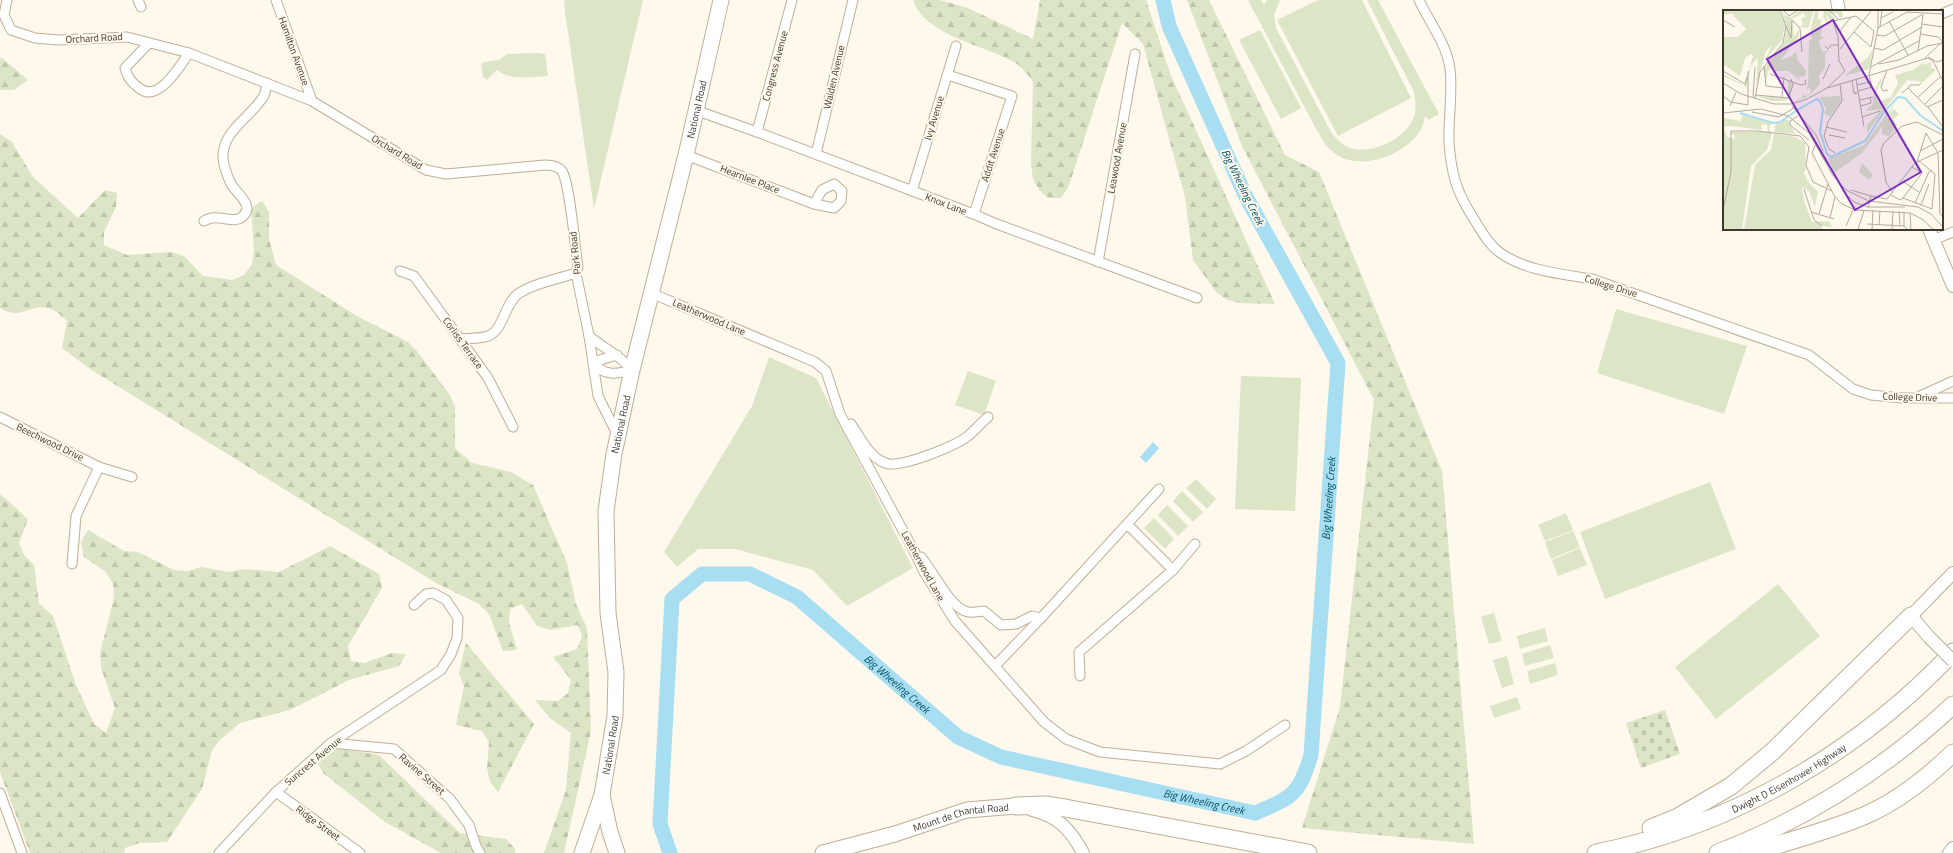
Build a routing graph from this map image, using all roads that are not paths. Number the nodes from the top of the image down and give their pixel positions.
1 (7, 0) edge
2 (276, 0) edge
3 (721, 0) edge
4 (792, 0) edge
5 (853, 0) edge
6 (1419, 0) edge
7 (1837, 0) edge
8 (1953, 9) edge
9 (1839, 10) edge
10 (1943, 14) edge
11 (149, 43) junction
12 (956, 46) dead end
13 (189, 53) junction
14 (1135, 54) dead end
15 (948, 75) junction
16 (267, 83) junction
17 (312, 101) junction
18 (696, 110) junction
19 (758, 132) junction
20 (686, 154) junction
21 (816, 154) junction
22 (562, 170) joint
23 (912, 191) junction
24 (814, 204) dead end
25 (974, 214) junction
26 (204, 221) dead end
27 (1953, 232) edge
28 (1931, 235) edge
29 (1098, 262) junction
30 (400, 271) dead end
31 (576, 273) junction
32 (1953, 286) edge
33 (651, 293) junction
34 (1197, 298) dead end
35 (589, 336) junction
36 (460, 339) junction
37 (617, 355) junction
38 (593, 362) junction
39 (632, 370) junction
40 (1953, 381) edge
41 (1915, 398) junction
42 (1953, 398) edge
43 (835, 400) junction
44 (988, 417) dead end
45 (0, 418) edge
46 (513, 427) dead end
47 (617, 436) junction
48 (99, 467) junction
49 (132, 477) dead end
50 (1159, 490) dead end
51 (1128, 525) junction
52 (1195, 544) dead end
53 (914, 551) junction
54 (72, 564) dead end
55 (1173, 570) junction
56 (1953, 573) edge
57 (414, 605) dead end
58 (1911, 616) junction
59 (1041, 618) junction
60 (1953, 652) edge
61 (1953, 661) edge
62 (995, 666) junction
63 (1080, 676) dead end
64 (1953, 705) edge
65 (1285, 725) dead end
66 (331, 743) junction
67 (1953, 753) edge
68 (276, 792) junction
69 (0, 793) edge
70 (602, 794) junction
71 (1016, 806) junction
72 (1953, 848) edge
73 (22, 853) edge
74 (219, 853) edge
75 (360, 853) edge
76 (480, 853) edge
77 (582, 853) edge
78 (618, 853) edge
79 (823, 853) edge
80 (1083, 853) edge
81 (1308, 853) edge
82 (1588, 853) edge
83 (1596, 853) edge
84 (1718, 853) edge
85 (1750, 853) edge
86 (1949, 853) edge

1 - 11 street, Orchard Road
2 - 17 street, Hamilton Avenue
3 - 18 main road, National Road
4 - 19 street, Congress Avenue
5 - 21 street, Walden Avenue
6 - 41 street, College Drive
7 - 9 street
8 - 10 street
11 - 13 street, Orchard Road
11 - 13 street
12 - 15 street, Ivy Avenue
13 - 16 street, Orchard Road
14 - 29 street, Leawood Avenue
15 - 23 street, Ivy Avenue
15 - 25 street, Addit Avenue
16 - 17 street, Orchard Road
16 - 26 street
17 - 22 street, Orchard Road
18 - 19 street, Knox Lane
18 - 20 main road, National Road
19 - 21 street, Knox Lane
20 - 24 street, Hearnlee Place
20 - 33 main road, National Road
21 - 23 street, Knox Lane
22 - 31 street, Park Road
23 - 25 street, Knox Lane
25 - 29 street, Knox Lane
27 - 28 street
28 - 32 street
29 - 34 street, Knox Lane
30 - 36 street, Corliss Terrace
31 - 35 street, Park Road
31 - 36 street
33 - 39 main road, National Road
33 - 43 street, Leatherwood Lane
35 - 37 street
35 - 38 street, Park Road
36 - 46 street, Corliss Terrace
37 - 38 street
37 - 39 street
38 - 39 street
38 - 47 street, Park Road
39 - 47 main road, National Road
40 - 41 street
41 - 42 street, College Drive
43 - 44 street
43 - 53 street, Leatherwood Lane
45 - 48 street, Beechwood Drive
47 - 70 main road, National Road
48 - 49 street, Beechwood Drive
48 - 54 street
50 - 51 street
51 - 55 street
51 - 59 street
52 - 55 street
53 - 59 street
53 - 62 street, Leatherwood Lane
55 - 63 street
56 - 58 street
57 - 66 street, Suncrest Avenue
58 - 61 street, bridge
58 - 82 highway
59 - 62 street
60 - 83 highway, Dwight D Eisenhower Highway
62 - 65 street, Leatherwood Lane
64 - 84 highway
66 - 68 street, Suncrest Avenue
66 - 76 street, Ravine Street
67 - 85 highway
68 - 74 street, Suncrest Avenue
68 - 75 street, Ridge Street
69 - 73 street
70 - 77 main road, National Road
70 - 78 main road
71 - 79 main road, Mount de Chantal Road
71 - 80 street, Mount de Chantal Road
71 - 81 highway
72 - 86 street

